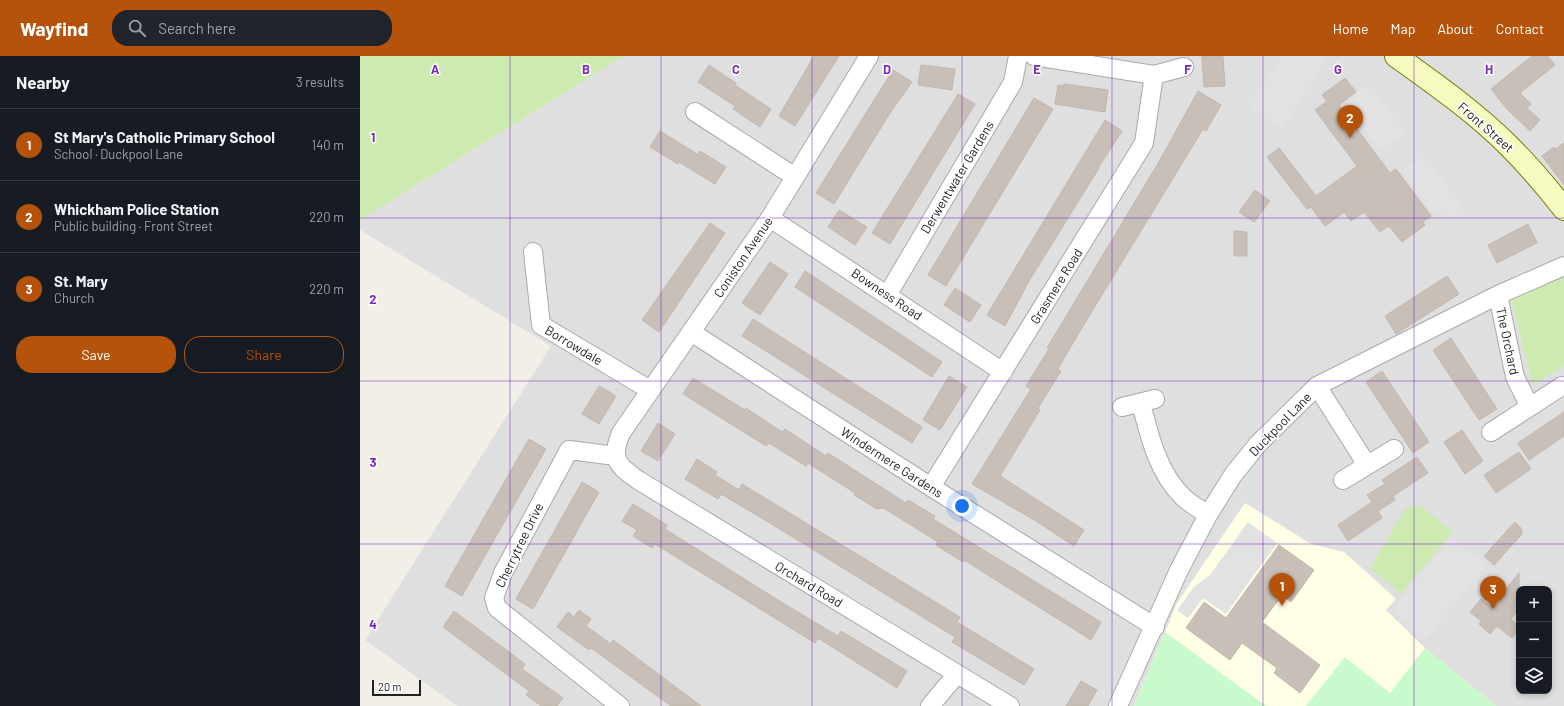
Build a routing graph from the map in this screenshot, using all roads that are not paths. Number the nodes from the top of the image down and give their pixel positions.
1 (869, 56) edge
2 (1018, 56) edge
3 (1034, 56) edge
4 (1396, 56) edge
5 (1184, 67) dead end
6 (1154, 75) junction
7 (695, 112) dead end
8 (795, 177) junction
9 (1564, 209) edge
10 (770, 218) junction
11 (533, 252) dead end
12 (1564, 266) edge
13 (888, 294) junction
14 (1498, 295) junction
15 (692, 332) junction
16 (1003, 372) junction
17 (1317, 386) junction
18 (1562, 386) dead end
19 (650, 390) junction
20 (1122, 407) dead end
21 (1530, 407) junction
22 (1491, 432) dead end
23 (1394, 450) dead end
24 (616, 456) junction
25 (1367, 465) junction
26 (1343, 480) dead end
27 (931, 487) junction
28 (1208, 515) junction
29 (1155, 627) junction
30 (957, 674) junction
31 (620, 706) edge
32 (930, 706) edge
33 (1010, 706) edge
34 (1118, 706) edge

1 - 8 street, Coniston Avenue
2 - 13 street, Derwentwater Gardens
3 - 6 street
4 - 9 main road, Front Street
5 - 6 street
6 - 16 street, Grasmere Road
7 - 8 street
8 - 10 street, Coniston Avenue
10 - 13 street, Bowness Road
10 - 15 street, Coniston Avenue
11 - 19 street, Borrowdale
12 - 14 street, Duckpool Lane
13 - 16 street, Bowness Road
14 - 17 street, Duckpool Lane
14 - 21 street, The Orchard
15 - 19 street, Coniston Avenue
15 - 27 street, Windermere Gardens
16 - 27 street, Grasmere Road
17 - 25 street
17 - 28 street, Duckpool Lane
18 - 21 street
19 - 24 street, Coniston Avenue
20 - 28 street
21 - 22 street
23 - 25 street
24 - 30 street, Orchard Road
24 - 31 street, Cherrytree Drive
25 - 26 street
27 - 29 street, Windermere Gardens
28 - 29 street, Duckpool Lane
29 - 34 street, Duckpool Lane
30 - 32 street
30 - 33 street, Orchard Road

